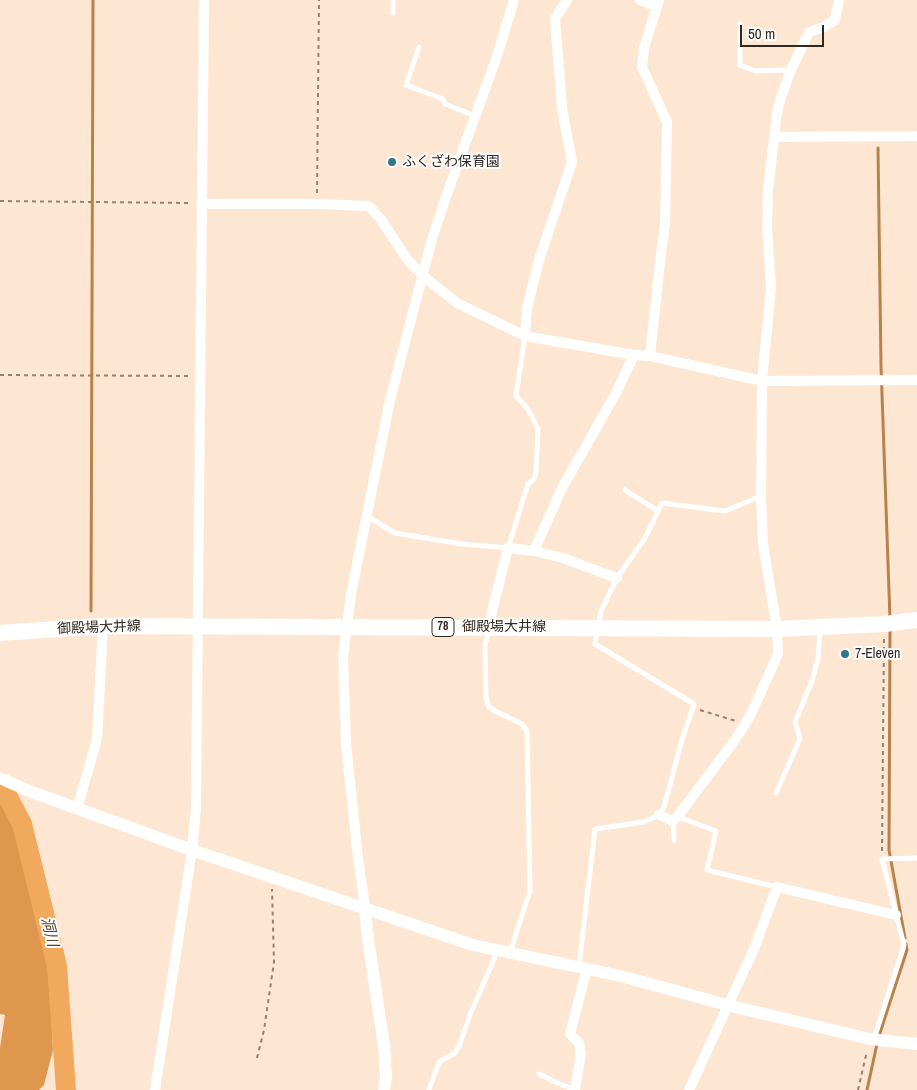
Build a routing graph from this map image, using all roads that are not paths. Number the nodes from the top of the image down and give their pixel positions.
1 (204, 0) edge
2 (393, 0) edge
3 (514, 0) edge
4 (566, 0) edge
5 (640, 0) edge
6 (838, 0) edge
7 (658, 3) edge
8 (393, 13) dead end
9 (740, 24) dead end
10 (420, 47) dead end
11 (791, 70) junction
12 (476, 116) junction
13 (917, 136) edge
14 (774, 137) junction
15 (201, 204) junction
16 (422, 275) junction
17 (525, 336) junction
18 (634, 355) junction
19 (650, 356) junction
20 (917, 380) edge
21 (762, 381) junction
22 (625, 490) dead end
23 (761, 496) junction
24 (658, 511) junction
25 (367, 516) junction
26 (508, 548) junction
27 (534, 551) junction
28 (617, 578) junction
29 (917, 620) edge
30 (103, 626) junction
31 (346, 626) junction
32 (198, 627) junction
33 (490, 627) junction
34 (820, 627) junction
35 (597, 628) junction
36 (776, 629) junction
37 (1, 633) edge
38 (0, 778) edge
39 (776, 793) dead end
40 (77, 808) junction
41 (658, 815) junction
42 (675, 819) junction
43 (674, 840) dead end
44 (192, 850) junction
45 (917, 858) edge
46 (777, 887) junction
47 (365, 907) junction
48 (896, 915) junction
49 (504, 951) junction
50 (583, 967) junction
51 (727, 1005) junction
52 (872, 1039) junction
53 (917, 1044) edge
54 (539, 1074) dead end
55 (155, 1090) edge
56 (384, 1090) edge
57 (428, 1090) edge
58 (575, 1090) edge
59 (689, 1090) edge

1 - 15 street
2 - 8 lane
3 - 12 street
4 - 17 street
5 - 7 street
6 - 11 street
7 - 19 street
9 - 11 lane
10 - 12 lane
11 - 14 street
12 - 16 street
13 - 14 street
14 - 21 street
15 - 16 street
15 - 32 street
16 - 17 street
16 - 25 street
17 - 18 street
17 - 26 lane
18 - 19 street
18 - 27 street
19 - 21 street
20 - 21 street
21 - 23 street
22 - 24 lane
23 - 24 lane
23 - 36 street
24 - 28 lane
25 - 26 lane
25 - 31 street
26 - 27 street
26 - 33 street
27 - 28 street
28 - 35 lane
29 - 34 main road, 御殿場大井線 / 78
30 - 32 main road, 御殿場大井線 / 78
30 - 37 main road, 御殿場大井線 / 78
30 - 40 street
31 - 32 main road, 御殿場大井線 / 78
31 - 33 main road, 御殿場大井線 / 78
31 - 47 street
32 - 44 street
33 - 35 main road, 御殿場大井線 / 78
33 - 49 lane
34 - 36 main road, 御殿場大井線 / 78
34 - 39 lane
35 - 36 main road, 御殿場大井線 / 78
35 - 41 lane
36 - 42 street
38 - 40 street
40 - 44 street
41 - 42 street
41 - 50 lane
42 - 43 lane
42 - 46 lane
44 - 47 street
44 - 55 street
45 - 48 lane
46 - 48 street
46 - 51 street
47 - 49 street
47 - 56 street
48 - 52 lane
49 - 50 street
49 - 57 lane
50 - 51 street
50 - 58 street
51 - 52 street
51 - 59 street
52 - 53 street
54 - 58 lane

